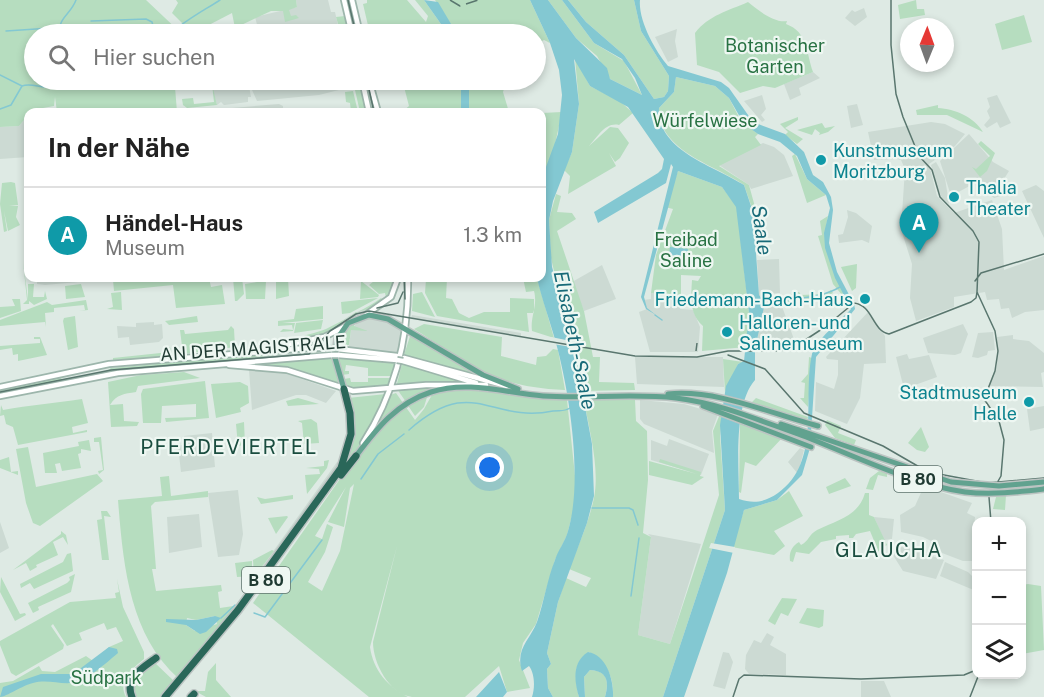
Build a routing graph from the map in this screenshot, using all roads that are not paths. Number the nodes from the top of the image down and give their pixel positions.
1 (344, 0) edge
2 (352, 0) edge
3 (350, 24) edge
4 (358, 24) edge
5 (364, 90) edge
6 (372, 90) edge
7 (368, 108) edge
8 (377, 108) edge
9 (397, 282) edge
10 (408, 282) edge
11 (365, 315) junction
12 (344, 327) junction
13 (405, 328) junction
14 (320, 348) junction
15 (332, 349) dead end
16 (251, 353) junction
17 (332, 355) junction
18 (403, 359) junction
19 (225, 364) junction
20 (486, 385) junction
21 (0, 387) edge
22 (512, 387) junction
23 (391, 388) junction
24 (344, 389) junction
25 (505, 390) junction
26 (543, 394) junction
27 (645, 395) junction
28 (0, 396) edge
29 (716, 405) junction
30 (752, 416) junction
31 (816, 426) dead end
32 (811, 447) dead end
33 (356, 456) junction
34 (1044, 486) edge
35 (1008, 490) dead end
36 (156, 658) dead end
37 (132, 697) edge
38 (167, 697) edge

1 - 3 main road
2 - 4 main road
5 - 7 main road
6 - 8 main road
9 - 11 main road
10 - 13 main road
11 - 12 main road
11 - 13 main road, B 80
12 - 16 main road
12 - 24 main road, B 80
13 - 22 main road, AN DER MAGISTRALE / B 80
13 - 23 main road
14 - 15 main road, AN DER MAGISTRALE
14 - 16 main road, AN DER MAGISTRALE, bridge
14 - 17 main road
16 - 21 main road, AN DER MAGISTRALE
17 - 18 main road, AN DER MAGISTRALE, bridge
17 - 19 main road, AN DER MAGISTRALE
18 - 20 main road, AN DER MAGISTRALE
18 - 22 main road, AN DER MAGISTRALE
19 - 24 main road
19 - 28 main road, AN DER MAGISTRALE
20 - 23 main road
20 - 25 main road, AN DER MAGISTRALE
22 - 26 main road, AN DER MAGISTRALE / B 80
23 - 24 main road
23 - 33 main road
24 - 38 highway, B 80
25 - 26 main road, B 80
25 - 33 main road, B 80
26 - 27 main road, B 80
27 - 29 main road, B 80
27 - 29 main road, B 80
29 - 30 main road, B 80
29 - 30 main road
30 - 31 main road
30 - 32 main road
30 - 34 main road, B 80, bridge
33 - 38 highway, B 80
34 - 35 main road
36 - 37 highway

